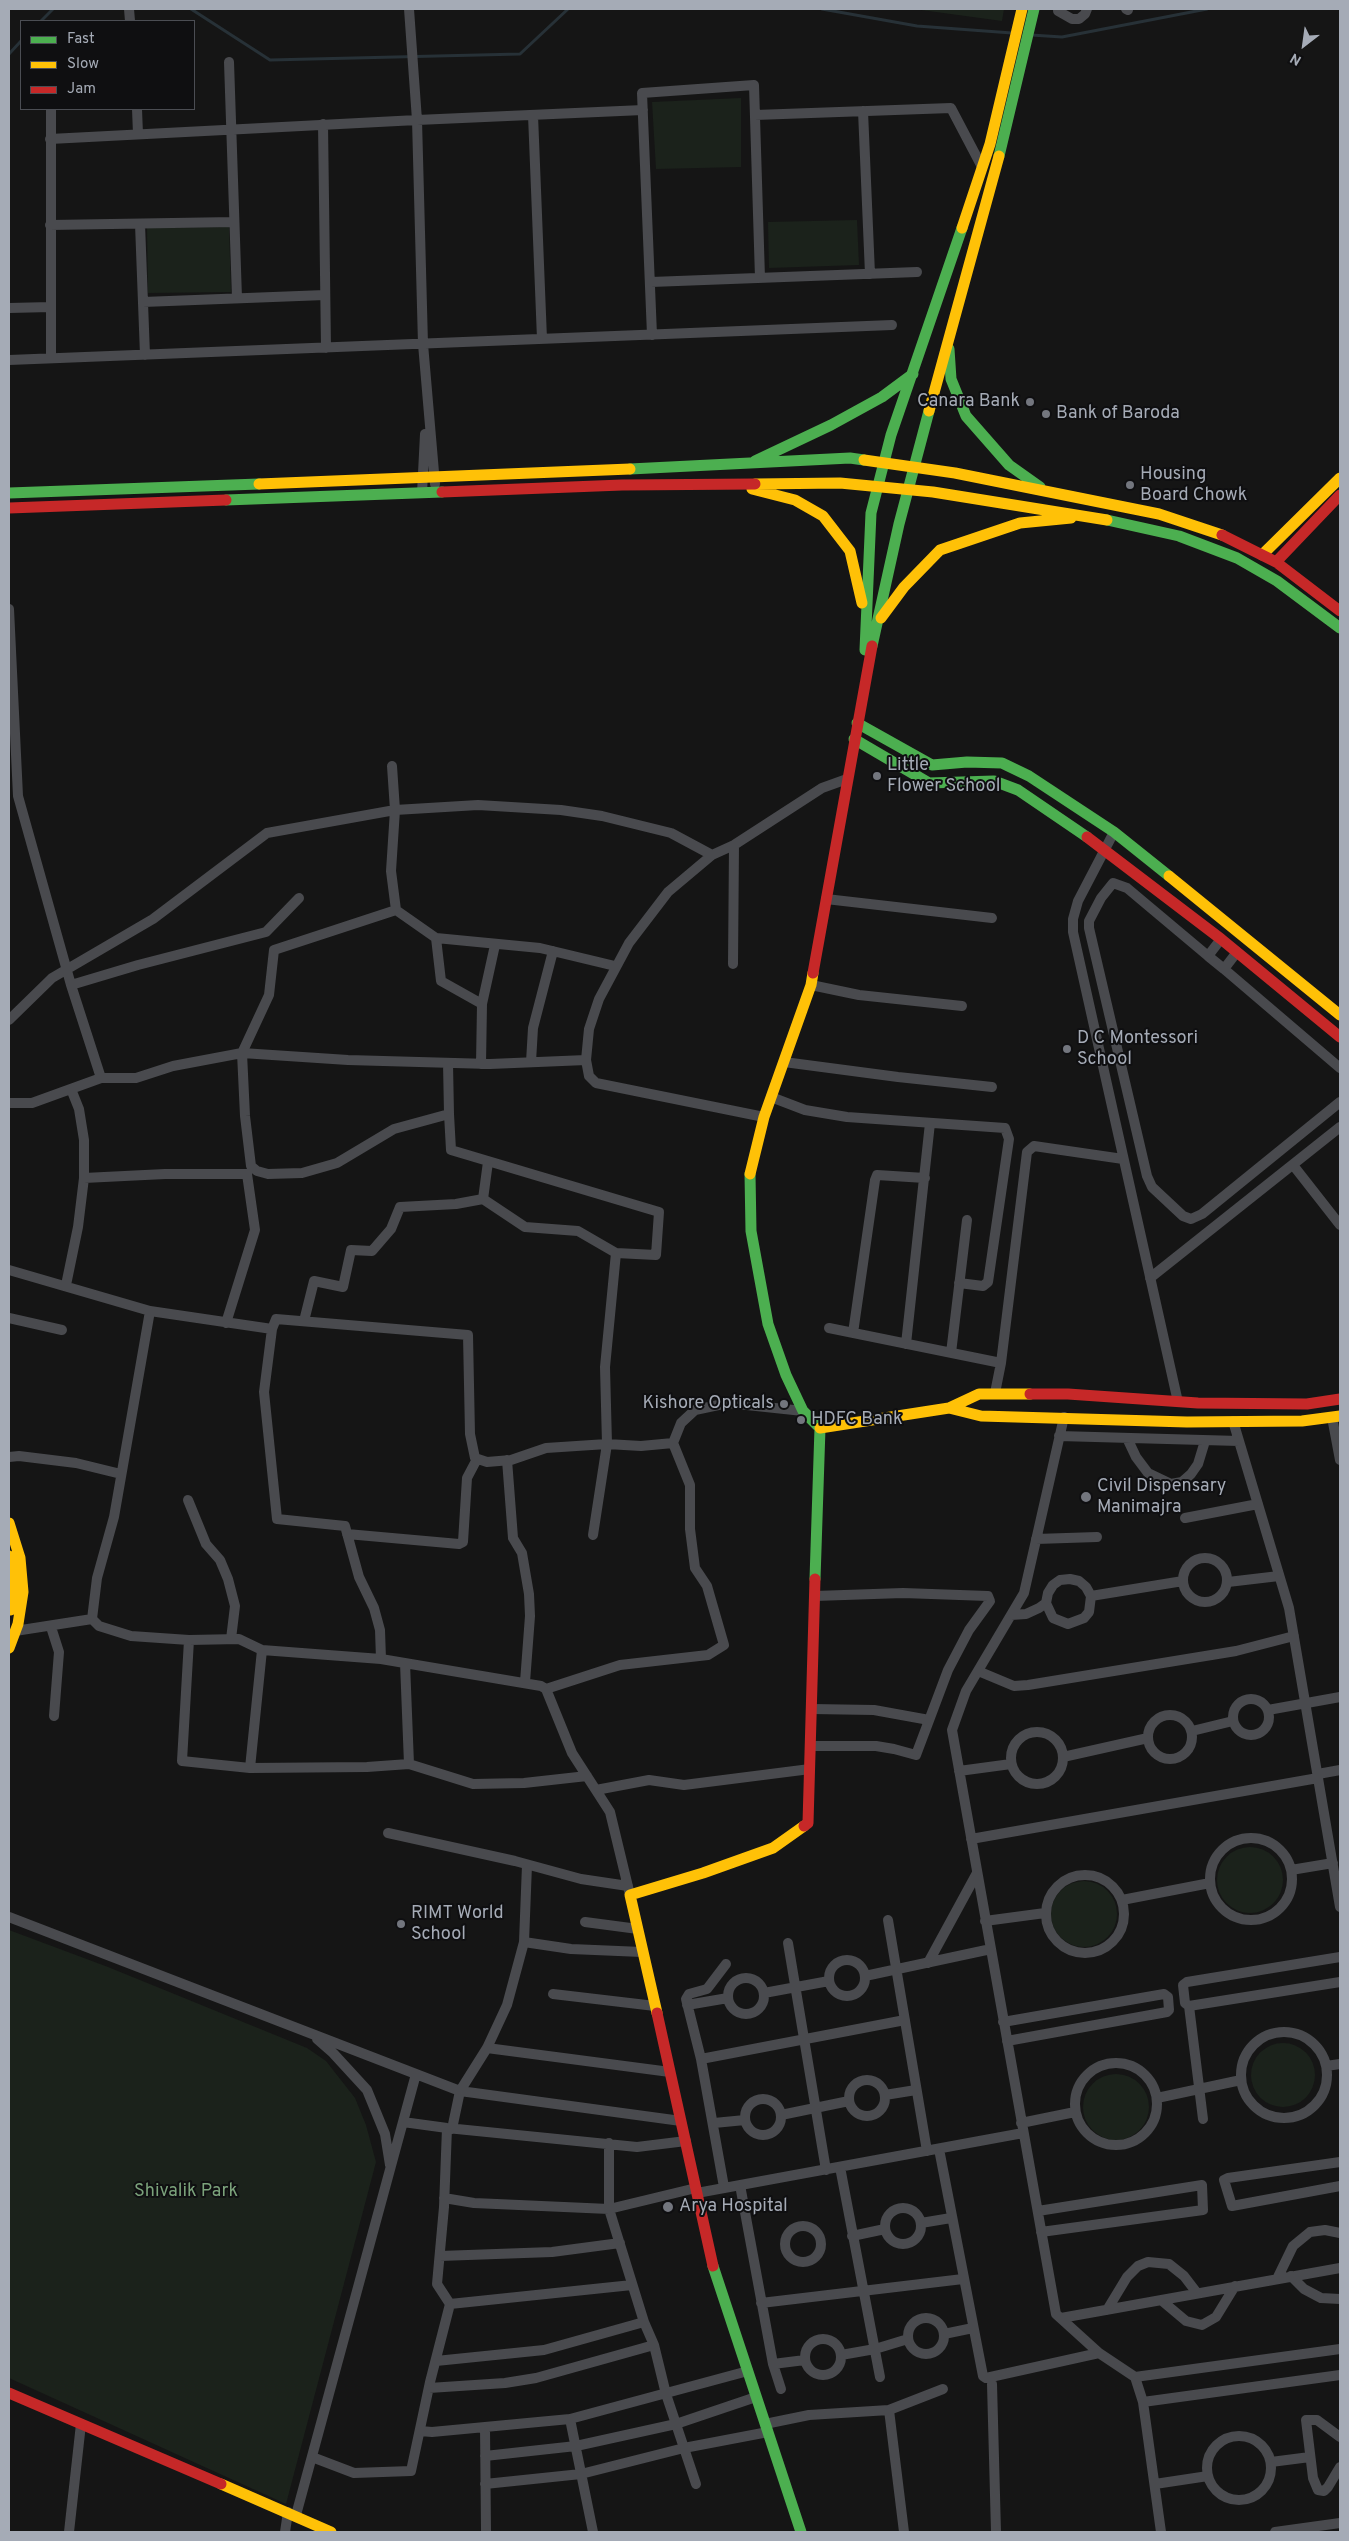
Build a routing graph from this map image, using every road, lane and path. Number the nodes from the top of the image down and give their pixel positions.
1 (409, 9) edge
2 (1022, 9) edge
3 (1034, 9) edge
4 (1087, 9) edge
5 (1058, 11) dead end
6 (1024, 23) junction
7 (1017, 55) junction
8 (229, 62) dead end
9 (51, 110) edge
10 (136, 110) edge
11 (643, 110) junction
12 (863, 111) junction
13 (754, 114) junction
14 (533, 115) junction
15 (417, 120) junction
16 (323, 124) junction
17 (232, 129) junction
18 (138, 134) junction
19 (50, 139) junction
20 (982, 167) junction
21 (234, 222) junction
22 (140, 224) junction
23 (50, 225) junction
24 (917, 272) dead end
25 (870, 274) junction
26 (760, 278) junction
27 (650, 282) junction
28 (326, 296) junction
29 (237, 298) junction
30 (143, 302) junction
31 (51, 307) junction
32 (9, 308) edge
33 (892, 325) dead end
34 (652, 335) junction
35 (948, 338) junction
36 (542, 340) junction
37 (423, 344) junction
38 (326, 348) junction
39 (145, 355) junction
40 (51, 358) junction
41 (9, 360) edge
42 (914, 373) junction
43 (426, 407) junction
44 (884, 463) junction
45 (747, 464) junction
46 (914, 468) junction
47 (421, 478) junction
48 (434, 478) junction
49 (1340, 478) edge
50 (732, 484) junction
51 (878, 487) junction
52 (908, 490) junction
53 (1046, 490) junction
54 (435, 492) junction
55 (9, 493) edge
56 (422, 493) junction
57 (1340, 495) edge
58 (9, 508) edge
59 (1090, 516) junction
60 (1262, 555) junction
61 (1276, 562) junction
62 (9, 609) edge
63 (1340, 611) edge
64 (872, 621) junction
65 (1340, 628) edge
66 (10, 682) edge
67 (857, 723) junction
68 (854, 740) junction
69 (392, 766) dead end
70 (847, 779) junction
71 (395, 810) junction
72 (1114, 832) junction
73 (734, 845) junction
74 (1103, 848) junction
75 (712, 855) junction
76 (299, 898) dead end
77 (826, 899) junction
78 (396, 910) junction
79 (992, 918) dead end
80 (436, 938) junction
81 (1221, 939) junction
82 (495, 945) junction
83 (553, 951) junction
84 (1237, 952) junction
85 (1208, 956) junction
86 (733, 964) dead end
87 (615, 966) junction
88 (1224, 969) junction
89 (67, 970) junction
90 (71, 985) junction
91 (811, 985) junction
92 (482, 1004) junction
93 (962, 1006) dead end
94 (1340, 1015) edge
95 (9, 1020) edge
96 (1340, 1037) edge
97 (242, 1053) junction
98 (586, 1060) junction
99 (531, 1062) junction
100 (784, 1062) junction
101 (448, 1063) junction
102 (481, 1064) junction
103 (1340, 1068) edge
104 (101, 1078) junction
105 (992, 1086) dead end
106 (71, 1090) junction
107 (771, 1097) junction
108 (1340, 1102) edge
109 (9, 1103) edge
110 (449, 1114) junction
111 (764, 1117) junction
112 (930, 1123) junction
113 (1340, 1127) edge
114 (1123, 1159) junction
115 (488, 1162) junction
116 (1293, 1165) junction
117 (84, 1178) junction
118 (925, 1178) junction
119 (483, 1199) junction
120 (967, 1220) dead end
121 (1340, 1225) edge
122 (616, 1253) junction
123 (9, 1270) edge
124 (1150, 1278) junction
125 (959, 1283) junction
126 (66, 1285) junction
127 (150, 1311) junction
128 (9, 1318) edge
129 (304, 1321) junction
130 (226, 1322) junction
131 (828, 1328) dead end
132 (272, 1329) junction
133 (62, 1330) dead end
134 (853, 1333) junction
135 (906, 1344) junction
136 (951, 1353) junction
137 (1001, 1364) junction
138 (996, 1393) junction
139 (1068, 1394) junction
140 (1340, 1399) edge
141 (1178, 1402) junction
142 (1227, 1404) junction
143 (949, 1408) junction
144 (803, 1410) junction
145 (1336, 1416) edge
146 (1064, 1417) junction
147 (1233, 1422) junction
148 (820, 1428) junction
149 (1060, 1436) junction
150 (1127, 1438) junction
151 (1205, 1440) junction
152 (1239, 1442) junction
153 (673, 1443) junction
154 (607, 1444) junction
155 (9, 1457) edge
156 (477, 1459) junction
157 (507, 1460) junction
158 (1340, 1460) edge
159 (122, 1474) junction
160 (188, 1500) dead end
161 (1258, 1504) junction
162 (1185, 1518) dead end
163 (9, 1523) edge
164 (347, 1534) junction
165 (593, 1535) dead end
166 (1097, 1536) dead end
167 (1036, 1539) junction
168 (9, 1556) edge
169 (1279, 1576) junction
170 (1183, 1581) junction
171 (1228, 1582) junction
172 (815, 1596) junction
173 (1090, 1596) junction
174 (1046, 1603) junction
175 (1011, 1615) junction
176 (92, 1619) junction
177 (51, 1626) junction
178 (12, 1628) edge
179 (1294, 1636) junction
180 (231, 1639) junction
181 (189, 1640) junction
182 (9, 1648) edge
183 (262, 1650) junction
184 (381, 1659) junction
185 (405, 1663) junction
186 (978, 1671) junction
187 (525, 1682) junction
188 (546, 1689) junction
189 (1340, 1697) edge
190 (1305, 1704) junction
191 (812, 1709) junction
192 (1268, 1710) junction
193 (54, 1716) dead end
194 (929, 1720) junction
195 (1233, 1721) junction
196 (1192, 1731) junction
197 (1148, 1738) junction
198 (810, 1746) junction
199 (1063, 1757) junction
200 (409, 1764) junction
201 (1010, 1764) junction
202 (250, 1768) junction
203 (810, 1769) junction
204 (1340, 1770) edge
205 (959, 1771) junction
206 (587, 1776) junction
207 (1318, 1776) junction
208 (596, 1790) junction
209 (388, 1833) dead end
210 (971, 1839) junction
211 (1333, 1863) junction
212 (527, 1865) junction
213 (1291, 1870) junction
214 (977, 1873) junction
215 (1210, 1883) junction
216 (629, 1890) junction
217 (1122, 1900) junction
218 (1340, 1907) edge
219 (1045, 1913) junction
220 (9, 1917) edge
221 (888, 1920) dead end
222 (985, 1921) junction
223 (585, 1922) dead end
224 (638, 1929) junction
225 (524, 1942) junction
226 (788, 1943) dead end
227 (990, 1949) junction
228 (642, 1952) junction
229 (1340, 1957) edge
230 (928, 1963) junction
231 (726, 1964) dead end
232 (896, 1970) junction
233 (865, 1976) junction
234 (829, 1981) junction
235 (1340, 1982) edge
236 (796, 1987) junction
237 (764, 1993) junction
238 (553, 1994) dead end
239 (728, 1998) junction
240 (687, 2005) junction
241 (654, 2006) junction
242 (1189, 2006) junction
243 (905, 2020) junction
244 (1003, 2022) junction
245 (310, 2034) junction
246 (804, 2040) junction
247 (1007, 2041) junction
248 (487, 2048) junction
249 (701, 2059) junction
250 (1340, 2064) edge
251 (1326, 2066) junction
252 (670, 2072) junction
253 (416, 2074) junction
254 (1241, 2080) junction
255 (1200, 2089) junction
256 (916, 2090) junction
257 (460, 2092) junction
258 (885, 2095) junction
259 (1157, 2098) junction
260 (849, 2101) junction
261 (816, 2107) junction
262 (1074, 2112) junction
263 (781, 2114) junction
264 (1203, 2119) dead end
265 (745, 2120) junction
266 (681, 2121) junction
267 (403, 2122) junction
268 (714, 2123) junction
269 (1022, 2128) junction
270 (449, 2129) junction
271 (686, 2141) junction
272 (610, 2144) junction
273 (939, 2149) junction
274 (927, 2151) junction
275 (1340, 2162) edge
276 (840, 2167) junction
277 (390, 2168) junction
278 (826, 2170) junction
279 (740, 2184) junction
280 (1340, 2186) edge
281 (724, 2187) junction
282 (697, 2191) junction
283 (444, 2198) junction
284 (609, 2209) junction
285 (1038, 2211) junction
286 (951, 2218) junction
287 (921, 2223) junction
288 (885, 2229) junction
289 (1041, 2232) junction
290 (1340, 2233) edge
291 (852, 2236) junction
292 (620, 2243) junction
293 (440, 2256) junction
294 (1340, 2268) edge
295 (1291, 2276) junction
296 (963, 2278) junction
297 (1276, 2279) junction
298 (632, 2285) junction
299 (1235, 2286) junction
300 (863, 2291) junction
301 (1197, 2293) junction
302 (1340, 2299) edge
303 (1161, 2300) junction
304 (762, 2303) junction
305 (450, 2304) junction
306 (1107, 2310) junction
307 (1061, 2318) junction
308 (644, 2322) junction
309 (973, 2328) junction
310 (944, 2334) junction
311 (908, 2339) junction
312 (654, 2345) junction
313 (1340, 2348) edge
314 (874, 2349) junction
315 (1099, 2353) junction
316 (841, 2355) junction
317 (436, 2360) junction
318 (805, 2360) junction
319 (773, 2364) junction
320 (748, 2371) junction
321 (1340, 2376) edge
322 (880, 2377) dead end
323 (1135, 2377) junction
324 (992, 2384) dead end
325 (429, 2388) junction
326 (781, 2389) dead end
327 (943, 2389) dead end
328 (9, 2393) edge
329 (666, 2394) junction
330 (756, 2397) junction
331 (1143, 2402) junction
332 (889, 2410) junction
333 (570, 2419) junction
334 (81, 2424) junction
335 (676, 2424) junction
336 (485, 2427) junction
337 (766, 2428) junction
338 (420, 2430) junction
339 (1340, 2437) edge
340 (576, 2446) junction
341 (684, 2448) junction
342 (485, 2456) junction
343 (312, 2457) junction
344 (1310, 2457) junction
345 (1271, 2462) junction
346 (1340, 2467) edge
347 (581, 2474) junction
348 (1208, 2476) junction
349 (486, 2484) junction
350 (696, 2484) dead end
351 (1155, 2484) junction
352 (292, 2514) junction
353 (1340, 2522) edge
354 (1321, 2528) edge
355 (69, 2532) edge
356 (285, 2532) edge
357 (331, 2532) edge
358 (486, 2532) edge
359 (594, 2532) edge
360 (801, 2532) edge
361 (904, 2532) edge
362 (996, 2532) edge
363 (1162, 2532) edge
364 (1275, 2532) edge

1 - 15 street
2 - 6 street
3 - 6 street
4 - 5 street
6 - 7 street
7 - 20 street
7 - 35 street
8 - 17 street
9 - 19 street
10 - 18 street
11 - 13 street
11 - 14 street
11 - 27 street
12 - 13 street
12 - 20 street
12 - 25 street
13 - 26 street
14 - 15 street
14 - 36 street
15 - 16 street
15 - 37 street
16 - 17 street
16 - 28 street
17 - 18 street
17 - 21 street
18 - 19 street
19 - 23 street
20 - 42 street
21 - 22 street
21 - 29 street
22 - 23 street
22 - 30 street
23 - 31 street
24 - 25 street
25 - 26 street
26 - 27 street
27 - 34 street
28 - 29 street
28 - 38 street
29 - 30 street
30 - 39 street
31 - 32 street
31 - 40 street
33 - 34 street
34 - 36 street
35 - 46 street
35 - 53 street
36 - 37 street
37 - 38 street
37 - 43 street
38 - 39 street
39 - 40 street
40 - 41 street
42 - 44 street
42 - 45 street
43 - 47 street
43 - 48 street
44 - 45 street
44 - 46 street
44 - 51 street
45 - 48 street
46 - 52 street
46 - 53 street
47 - 48 street
47 - 55 street
47 - 56 street
48 - 54 street
49 - 60 street
50 - 51 street
50 - 54 street
50 - 64 street
51 - 52 street
51 - 64 street
52 - 59 street
52 - 64 street
53 - 60 street
54 - 56 street
56 - 58 street
57 - 61 street
59 - 64 street
59 - 65 street
60 - 61 street
61 - 63 street
62 - 66 street
64 - 67 street
66 - 89 street
67 - 68 street
67 - 72 street
68 - 70 street
68 - 74 street
69 - 71 street
70 - 73 street
70 - 77 street
71 - 75 street
71 - 78 street
71 - 89 street
72 - 74 street
72 - 94 street
73 - 75 street
73 - 86 street
74 - 81 street
74 - 114 street
75 - 87 street
76 - 90 street
77 - 79 street
77 - 91 street
78 - 80 street
78 - 97 street
80 - 82 street
80 - 92 street
81 - 84 street
81 - 85 street
82 - 83 street
82 - 92 street
83 - 87 street
83 - 99 street
84 - 88 street
84 - 96 street
85 - 88 street
85 - 108 street
87 - 98 street
88 - 103 street
89 - 90 street
89 - 95 street
90 - 104 street
91 - 93 street
91 - 100 street
92 - 102 street
97 - 101 street
97 - 104 street
97 - 110 street
98 - 99 street
98 - 111 street
99 - 102 street
100 - 105 street
100 - 107 street
101 - 102 street
101 - 110 street
104 - 106 street
106 - 109 street
106 - 117 street
107 - 111 street
107 - 112 street
110 - 115 street
111 - 144 street
112 - 118 street
112 - 125 street
113 - 116 street
114 - 124 street
114 - 137 street
115 - 119 street
115 - 122 street
116 - 121 street
116 - 124 street
117 - 126 street
117 - 130 street
118 - 134 street
118 - 135 street
119 - 122 street
119 - 129 street
120 - 125 street
122 - 154 street
123 - 126 street
124 - 141 street
125 - 136 street
126 - 127 street
127 - 130 street
127 - 159 street
128 - 133 street
129 - 132 street
129 - 156 street
130 - 132 street
131 - 134 street
132 - 164 street
134 - 135 street
135 - 136 street
136 - 137 street
137 - 138 street
138 - 139 street
138 - 143 street
139 - 141 street
139 - 146 street
140 - 142 street
141 - 142 street
142 - 147 street
143 - 146 street
143 - 148 street
144 - 148 street
144 - 153 street
145 - 147 street
145 - 158 street
146 - 147 street
146 - 149 street
147 - 152 street
148 - 172 street
149 - 150 street
149 - 167 street
150 - 151 street
150 - 151 street
151 - 152 street
152 - 161 street
153 - 154 street
153 - 188 street
154 - 157 street
154 - 165 street
155 - 159 street
156 - 157 street
156 - 164 street
157 - 187 street
159 - 176 street
160 - 180 street
161 - 162 street
161 - 169 street
163 - 178 street
164 - 184 street
166 - 167 street
167 - 175 street
168 - 178 street
169 - 171 street
169 - 179 street
170 - 171 street
170 - 171 street
170 - 173 street
172 - 191 street
172 - 194 street
173 - 174 street
173 - 174 street
174 - 175 street
175 - 186 street
176 - 177 street
176 - 181 street
177 - 178 street
177 - 193 street
178 - 182 street
179 - 186 street
179 - 190 street
180 - 181 street
180 - 183 street
181 - 202 street
183 - 184 street
183 - 202 street
184 - 185 street
185 - 187 street
185 - 200 street
186 - 205 street
187 - 188 street
188 - 206 street
189 - 190 street
190 - 192 street
190 - 207 street
191 - 194 street
191 - 198 street
192 - 195 street
192 - 195 street
194 - 198 street
195 - 196 street
196 - 197 street
196 - 197 street
197 - 199 street
198 - 203 street
199 - 201 street
199 - 201 street
200 - 202 street
200 - 206 street
201 - 205 street
203 - 208 street
203 - 216 street
204 - 207 street
205 - 210 street
206 - 208 street
207 - 210 street
207 - 211 street
208 - 216 street
209 - 212 street
210 - 214 street
211 - 213 street
211 - 218 street
212 - 216 street
212 - 225 street
213 - 215 street
213 - 215 street
214 - 222 street
214 - 230 street
215 - 217 street
216 - 224 street
217 - 219 street
217 - 219 street
219 - 222 street
220 - 245 street
221 - 232 street
222 - 227 street
223 - 224 street
224 - 228 street
225 - 228 street
225 - 248 street
226 - 236 street
227 - 230 street
227 - 244 street
228 - 241 street
229 - 242 street
230 - 232 street
231 - 240 street
232 - 233 street
232 - 243 street
233 - 234 street
233 - 234 street
234 - 236 street
235 - 242 street
236 - 237 street
236 - 246 street
237 - 239 street
237 - 239 street
238 - 241 street
239 - 240 street
240 - 249 street
241 - 252 street
242 - 255 street
243 - 246 street
243 - 256 street
244 - 247 street
244 - 247 street
245 - 253 street
245 - 277 street
246 - 249 street
246 - 261 street
247 - 269 street
248 - 252 street
248 - 257 street
249 - 268 street
250 - 251 street
251 - 254 street
251 - 254 street
252 - 266 street
253 - 257 street
253 - 267 street
254 - 255 street
255 - 259 street
255 - 264 street
256 - 258 street
256 - 274 street
257 - 266 street
257 - 270 street
258 - 260 street
258 - 260 street
259 - 262 street
259 - 262 street
260 - 261 street
261 - 263 street
261 - 278 street
262 - 269 street
263 - 265 street
263 - 265 street
265 - 268 street
266 - 271 street
267 - 270 street
267 - 277 street
268 - 281 street
269 - 273 street
269 - 285 street
270 - 272 street
270 - 283 street
271 - 272 street
271 - 282 street
272 - 284 street
273 - 274 street
273 - 286 street
274 - 276 street
275 - 280 street
276 - 278 street
276 - 291 street
277 - 343 street
278 - 279 street
279 - 281 street
279 - 304 street
281 - 282 street
282 - 284 street
282 - 320 street
283 - 284 street
283 - 293 street
284 - 292 street
285 - 289 street
285 - 289 street
286 - 287 street
286 - 296 street
287 - 288 street
287 - 288 street
288 - 291 street
289 - 307 street
290 - 297 street
291 - 300 street
292 - 293 street
292 - 298 street
293 - 305 street
294 - 295 street
295 - 297 street
295 - 302 street
296 - 300 street
296 - 309 street
297 - 299 street
298 - 305 street
298 - 308 street
299 - 301 street
299 - 303 street
300 - 304 street
300 - 314 street
301 - 303 street
301 - 306 street
303 - 306 street
304 - 319 street
305 - 317 street
306 - 307 street
307 - 315 street
308 - 312 street
308 - 317 street
309 - 310 street
309 - 315 street
310 - 311 street
310 - 311 street
311 - 314 street
312 - 325 street
312 - 329 street
313 - 323 street
314 - 316 street
314 - 322 street
315 - 323 street
316 - 318 street
316 - 318 street
317 - 325 street
318 - 319 street
319 - 326 street
320 - 329 street
320 - 330 street
321 - 331 street
323 - 331 street
324 - 362 street
325 - 338 street
327 - 332 street
328 - 334 street
329 - 333 street
329 - 335 street
330 - 335 street
330 - 337 street
331 - 351 street
332 - 337 street
332 - 361 street
333 - 336 street
333 - 340 street
334 - 352 street
334 - 355 street
335 - 340 street
335 - 341 street
336 - 338 street
336 - 342 street
337 - 341 street
337 - 360 street
338 - 343 street
339 - 344 street
340 - 342 street
340 - 347 street
341 - 347 street
341 - 350 street
342 - 349 street
343 - 352 street
344 - 345 street
344 - 346 street
345 - 348 street
345 - 348 street
347 - 349 street
347 - 359 street
348 - 351 street
349 - 358 street
351 - 363 street
352 - 356 street
352 - 357 street
353 - 354 street
354 - 364 street

